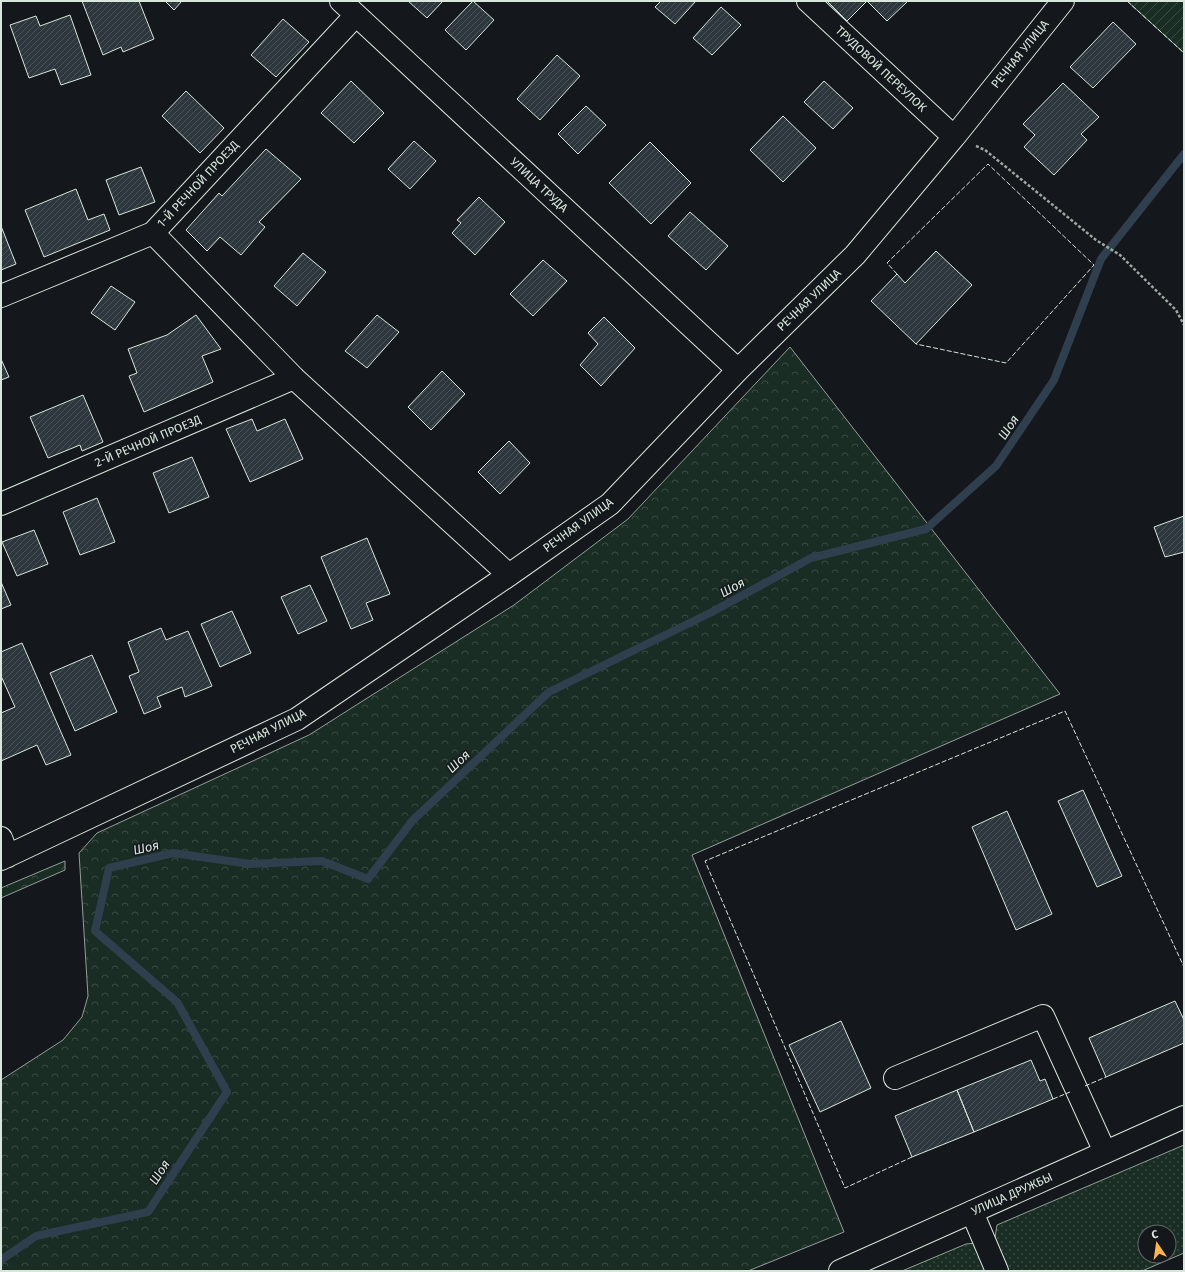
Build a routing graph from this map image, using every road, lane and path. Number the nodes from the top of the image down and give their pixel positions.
1 (808, 1) edge
2 (1063, 1) edge
3 (348, 8) edge
4 (954, 137) junction
5 (153, 233) junction
6 (1, 296) edge
7 (1184, 325) edge
8 (738, 370) junction
9 (294, 378) junction
10 (1, 504) edge
11 (509, 575) junction
12 (3, 851) edge
13 (896, 1078) dead end
14 (1184, 1117) edge
15 (1105, 1152) junction
16 (972, 1212) junction
17 (840, 1271) edge
18 (997, 1271) edge

1 - 4 street, ТРУДОВОЙ ПЕРЕУЛОК
2 - 4 street, РЕЧНАЯ УЛИЦА
3 - 5 street, 1-Й РЕЧНОЙ ПРОЕЗД
3 - 8 street, УЛИЦА ТРУДА
4 - 7 path
4 - 8 street, РЕЧНАЯ УЛИЦА
5 - 6 street, 1-Й РЕЧНОЙ ПРОЕЗД
5 - 9 street
8 - 11 street, РЕЧНАЯ УЛИЦА
9 - 10 street, 2-Й РЕЧНОЙ ПРОЕЗД
9 - 11 street
11 - 12 street, РЕЧНАЯ УЛИЦА
13 - 15 street
14 - 15 street, УЛИЦА ДРУЖБЫ
15 - 16 street, УЛИЦА ДРУЖБЫ
16 - 17 street, УЛИЦА ДРУЖБЫ
16 - 18 street

